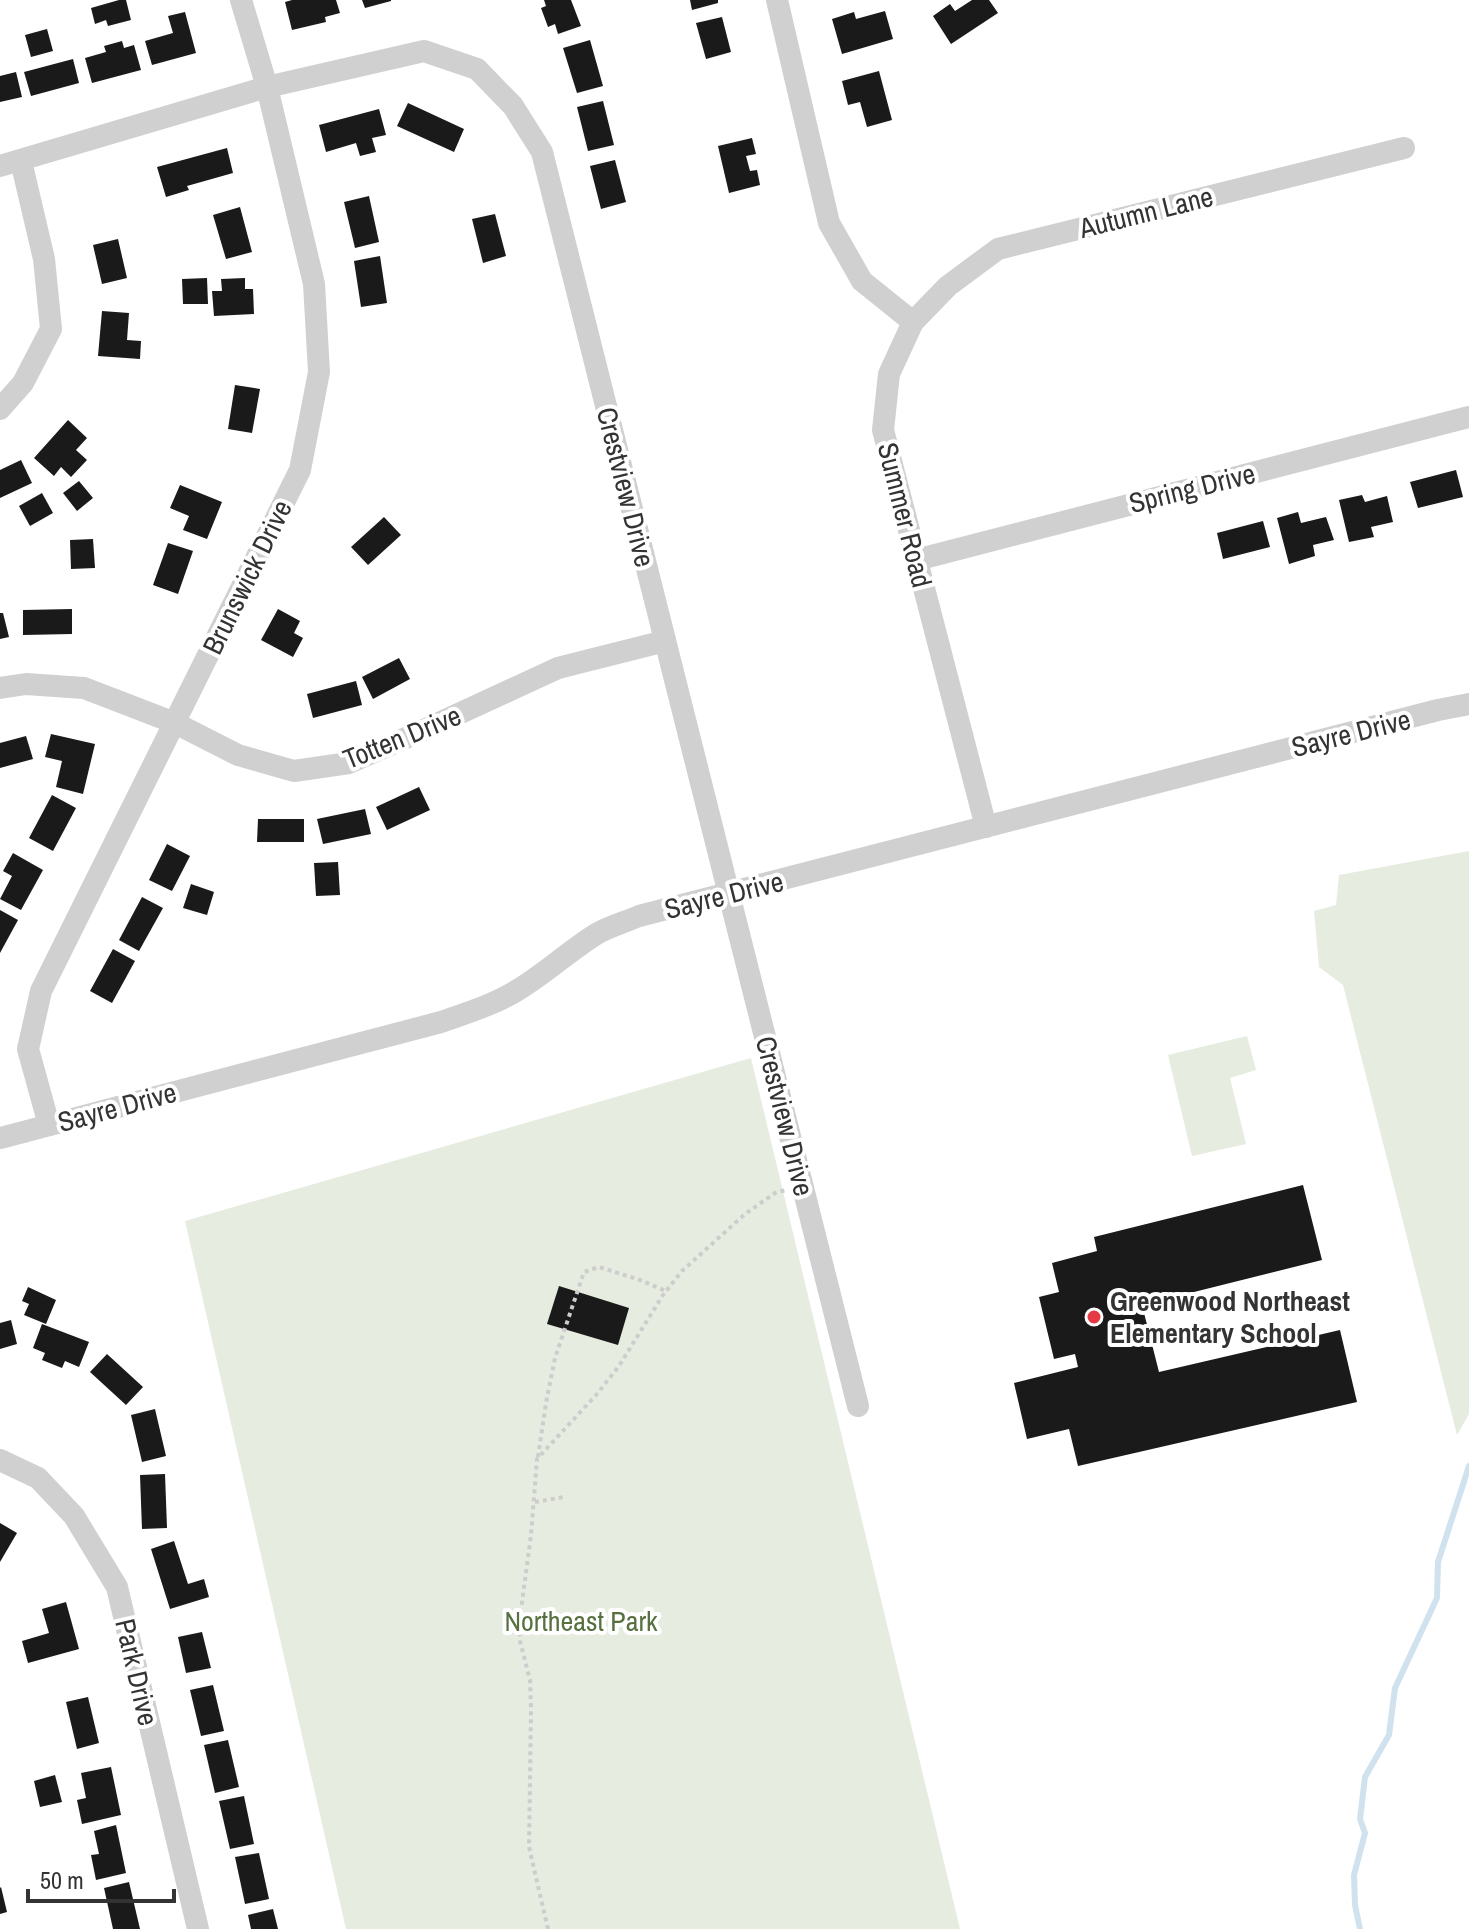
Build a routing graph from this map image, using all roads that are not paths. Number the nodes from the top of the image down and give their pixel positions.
1 (241, 0) edge
2 (777, 0) edge
3 (267, 87) junction
4 (1404, 148) dead end
5 (10, 163) edge
6 (913, 322) junction
7 (0, 409) edge
8 (1469, 417) edge
9 (916, 560) junction
10 (665, 641) junction
11 (0, 688) edge
12 (1469, 704) edge
13 (175, 723) junction
14 (986, 827) junction
15 (729, 893) junction
16 (49, 1125) junction
17 (0, 1138) edge
18 (858, 1406) dead end
19 (0, 1460) edge
20 (198, 1929) edge

1 - 3 street, Brunswick Drive
2 - 6 street
3 - 5 street, Crestview Drive
3 - 10 street, Crestview Drive
3 - 13 street, Brunswick Drive
4 - 6 street, Autumn Lane
5 - 7 street
6 - 9 street, Summer Road
8 - 9 street, Spring Drive
9 - 14 street, Summer Road
10 - 13 street, Totten Drive
10 - 15 street, Crestview Drive
11 - 13 street, Totten Drive
12 - 14 street, Sayre Drive
13 - 16 street, Brunswick Drive
14 - 15 street, Sayre Drive
15 - 16 street, Sayre Drive
15 - 18 street, Crestview Drive
16 - 17 street, Sayre Drive
19 - 20 street, Park Drive

